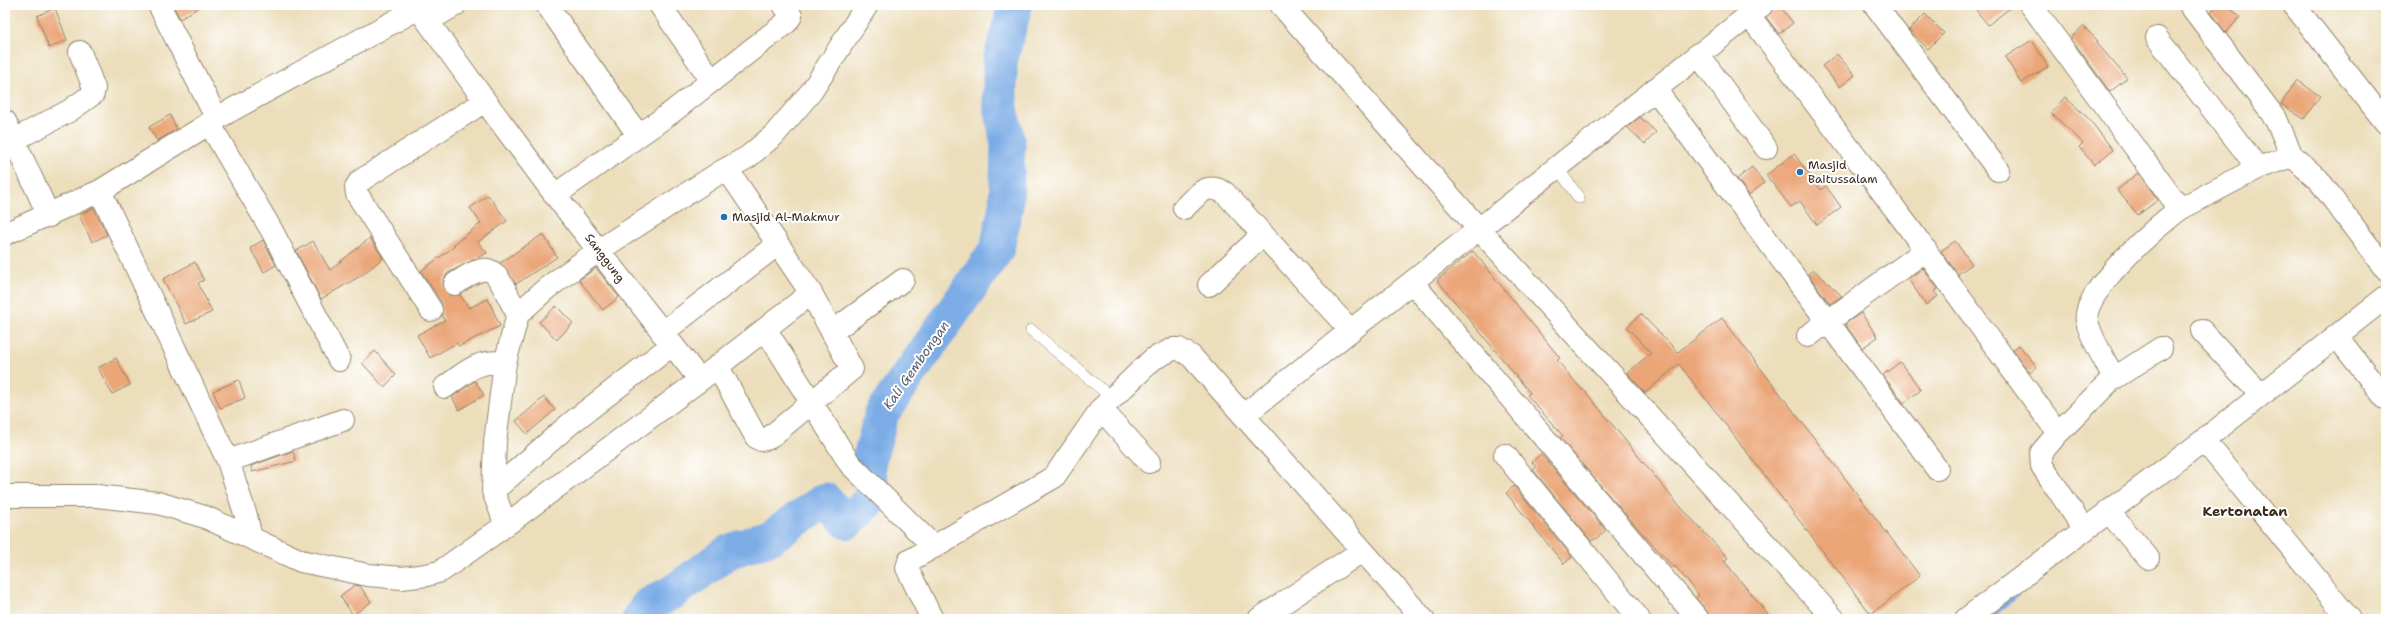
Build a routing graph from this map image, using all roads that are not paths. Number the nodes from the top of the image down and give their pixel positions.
1 (159, 5) edge
2 (455, 5) edge
3 (547, 5) edge
4 (660, 5) edge
5 (784, 5) edge
6 (867, 5) edge
7 (1281, 5) edge
8 (1875, 5) edge
9 (2031, 5) edge
10 (2190, 5) edge
11 (2294, 5) edge
12 (1756, 10) edge
13 (421, 11) edge
14 (2157, 38) dead end
15 (80, 52) dead end
16 (1698, 54) junction
17 (712, 81) junction
18 (1655, 89) junction
19 (485, 101) junction
20 (213, 121) junction
21 (2386, 123) edge
22 (10, 130) edge
23 (638, 135) junction
24 (1766, 148) dead end
25 (2292, 156) junction
26 (1557, 167) junction
27 (2258, 168) junction
28 (727, 169) junction
29 (1998, 170) dead end
30 (100, 191) junction
31 (555, 195) junction
32 (1579, 198) dead end
33 (1184, 208) dead end
34 (2180, 209) junction
35 (49, 216) junction
36 (1479, 229) junction
37 (5, 234) edge
38 (1262, 235) junction
39 (778, 244) junction
40 (599, 250) junction
41 (1926, 250) junction
42 (2386, 270) edge
43 (903, 280) dead end
44 (1412, 282) junction
45 (455, 284) dead end
46 (1209, 285) dead end
47 (811, 293) junction
48 (2386, 297) edge
49 (431, 310) dead end
50 (518, 314) junction
51 (1829, 321) junction
52 (766, 330) junction
53 (1031, 330) dead end
54 (2202, 331) dead end
55 (832, 332) junction
56 (1351, 332) junction
57 (1808, 336) dead end
58 (2337, 337) junction
59 (667, 339) junction
60 (2161, 348) dead end
61 (339, 360) dead end
62 (505, 363) junction
63 (718, 367) junction
64 (700, 380) junction
65 (2110, 381) junction
66 (445, 387) dead end
67 (2261, 395) junction
68 (2386, 399) edge
69 (813, 402) junction
70 (1106, 404) junction
71 (1244, 416) junction
72 (343, 420) dead end
73 (2058, 433) junction
74 (2204, 440) junction
75 (1505, 455) dead end
76 (228, 461) junction
77 (1149, 462) dead end
78 (1937, 469) dead end
79 (493, 491) junction
80 (5, 496) edge
81 (2111, 515) junction
82 (506, 525) junction
83 (2084, 529) junction
84 (251, 538) junction
85 (934, 547) junction
86 (1362, 551) junction
87 (2148, 558) dead end
88 (932, 619) edge
89 (1259, 619) edge
90 (1423, 619) edge
91 (1639, 619) edge
92 (1698, 619) edge
93 (1834, 619) edge
94 (1966, 619) edge
95 (2349, 619) edge

1 - 20 street
2 - 13 street
3 - 23 street
4 - 17 street
5 - 17 street
6 - 28 street
7 - 36 street
8 - 29 street
9 - 34 street
10 - 25 street
11 - 21 street
12 - 16 street
12 - 41 street
13 - 19 street, Sanggung
13 - 20 street
14 - 27 street
15 - 22 street
16 - 18 street
16 - 24 street
17 - 23 street
18 - 26 street
18 - 51 street
19 - 31 street, Sanggung
19 - 49 street
20 - 30 street
20 - 61 street
22 - 35 street
23 - 31 street
25 - 27 street
25 - 42 street
26 - 32 lane
26 - 36 street
27 - 34 street
28 - 39 street
28 - 40 street
30 - 35 street
30 - 76 street
31 - 40 street, Sanggung
33 - 38 street
34 - 65 street
35 - 37 street
36 - 44 street
36 - 93 street
38 - 46 street
38 - 56 street
39 - 47 street
39 - 59 street
40 - 50 street
40 - 59 street, Sanggung
41 - 51 street
41 - 73 street
43 - 55 street
44 - 56 street
44 - 92 street
45 - 50 street
47 - 52 street
47 - 55 street
48 - 58 street
50 - 62 street
51 - 57 street
51 - 78 street
52 - 63 street
52 - 69 street
53 - 70 lane
54 - 67 street
55 - 69 street
56 - 71 street
58 - 67 street
58 - 68 street
59 - 64 street, Sanggung
59 - 79 street
60 - 65 street
62 - 66 street
62 - 79 street
63 - 64 street
63 - 69 street
64 - 82 street
65 - 73 street
67 - 74 street
69 - 85 street
70 - 71 street
70 - 77 street
70 - 85 street
71 - 86 street
72 - 76 street
73 - 83 street
74 - 81 street
74 - 95 street
75 - 91 street
76 - 84 street
79 - 82 street
80 - 84 street
81 - 83 street
81 - 87 street
82 - 84 street
83 - 94 street
85 - 88 street
86 - 89 street
86 - 90 street

